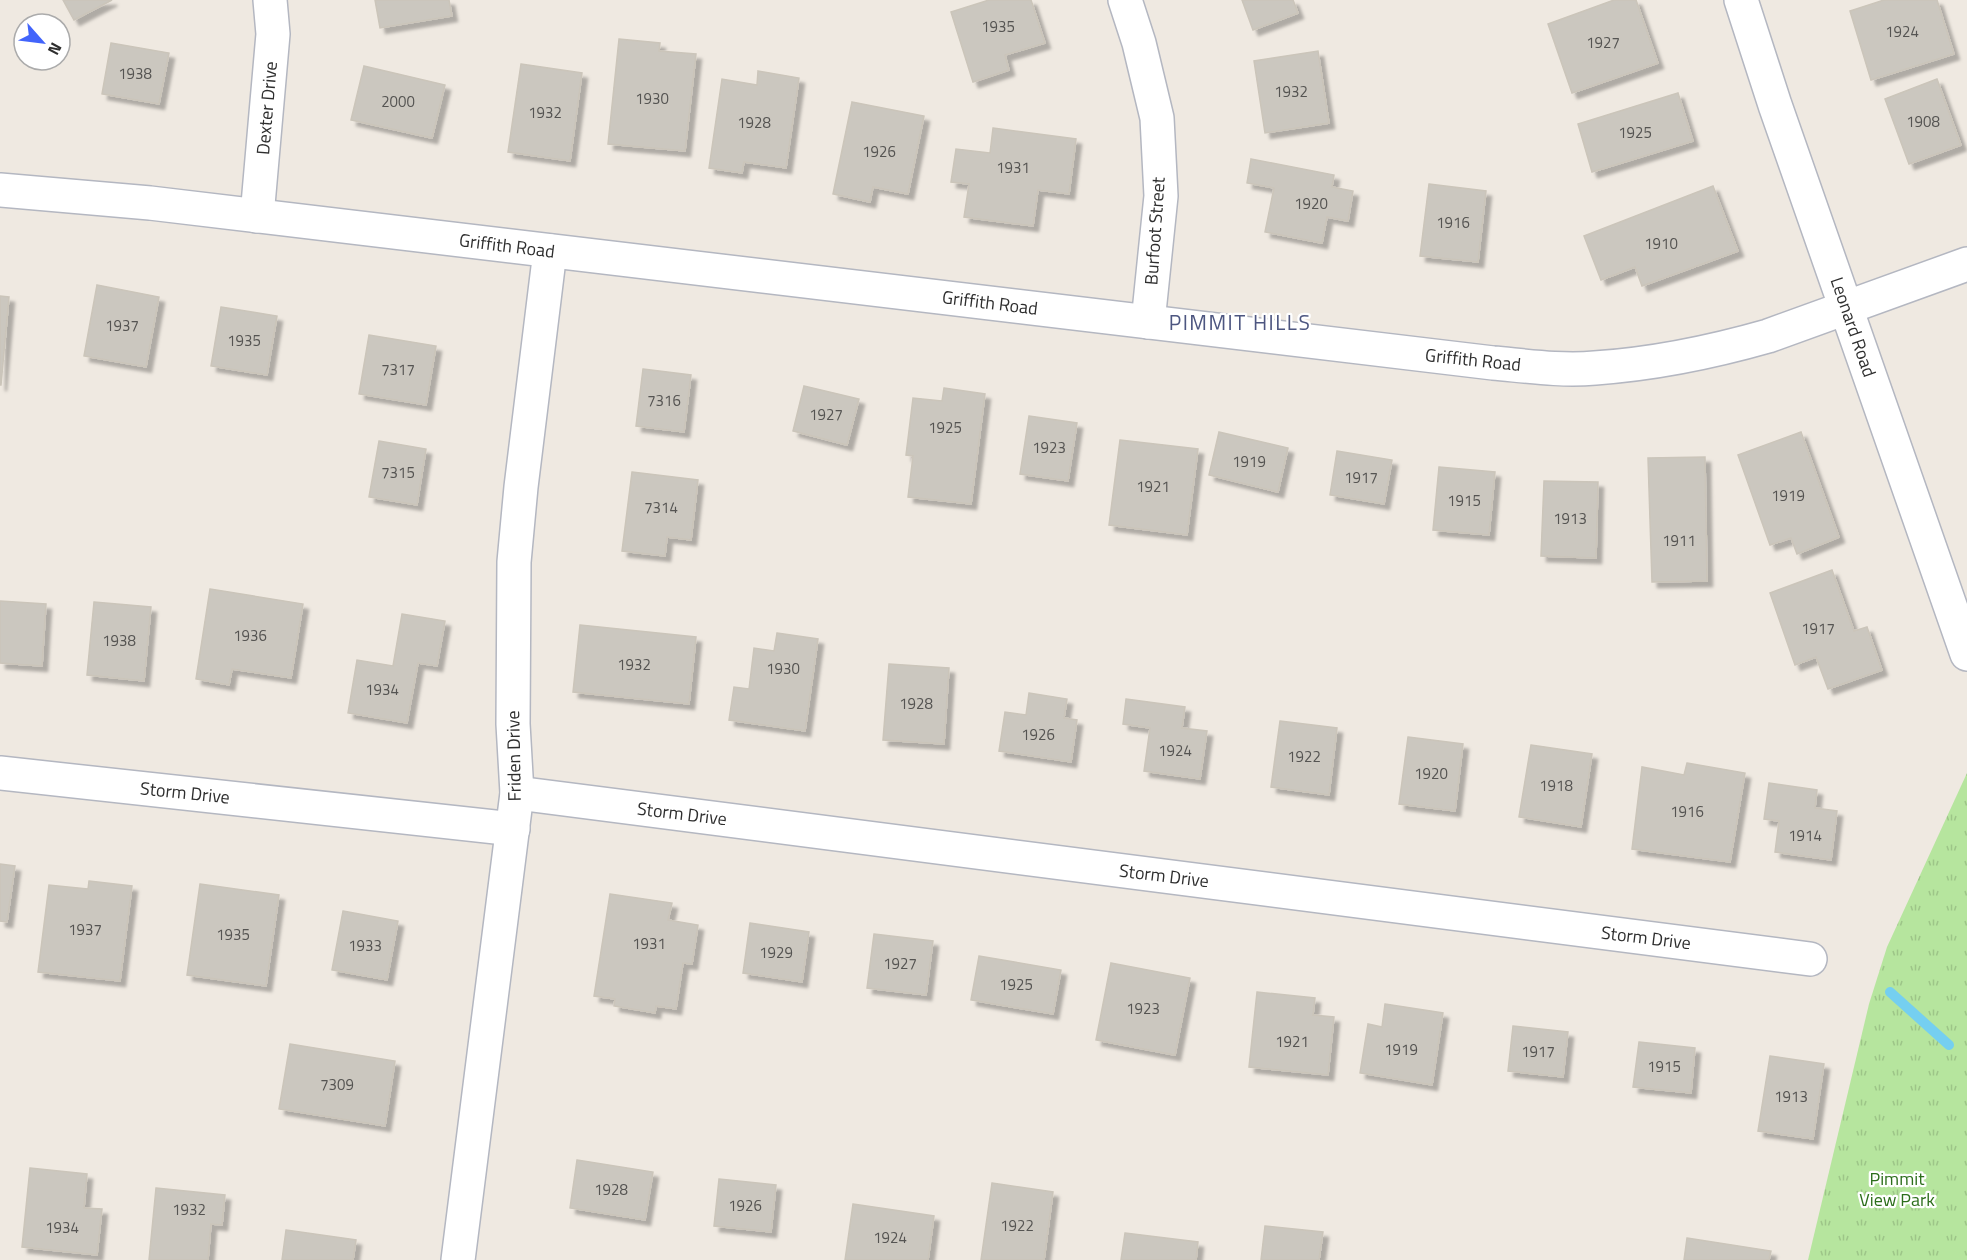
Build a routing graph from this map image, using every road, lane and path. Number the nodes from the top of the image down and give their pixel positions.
1 (270, 0) edge
2 (1125, 0) edge
3 (1741, 0) edge
4 (0, 190) edge
5 (257, 216) junction
6 (550, 251) junction
7 (1967, 264) edge
8 (1846, 307) junction
9 (1148, 322) junction
10 (1967, 654) edge
11 (0, 773) edge
12 (518, 794) junction
13 (513, 829) junction
14 (1810, 959) dead end
15 (458, 1260) edge

1 - 5 street, Dexter Drive
2 - 9 street, Burfoot Street
3 - 8 street, Leonard Road
4 - 5 street, Griffith Road
5 - 6 street, Griffith Road
6 - 9 street, Griffith Road
6 - 12 street, Friden Drive
7 - 8 street, Griffith Road
8 - 9 street, Griffith Road
8 - 10 street, Leonard Road
11 - 13 street, Storm Drive
12 - 13 street, Friden Drive
12 - 14 street, Storm Drive
13 - 15 street, Friden Drive

